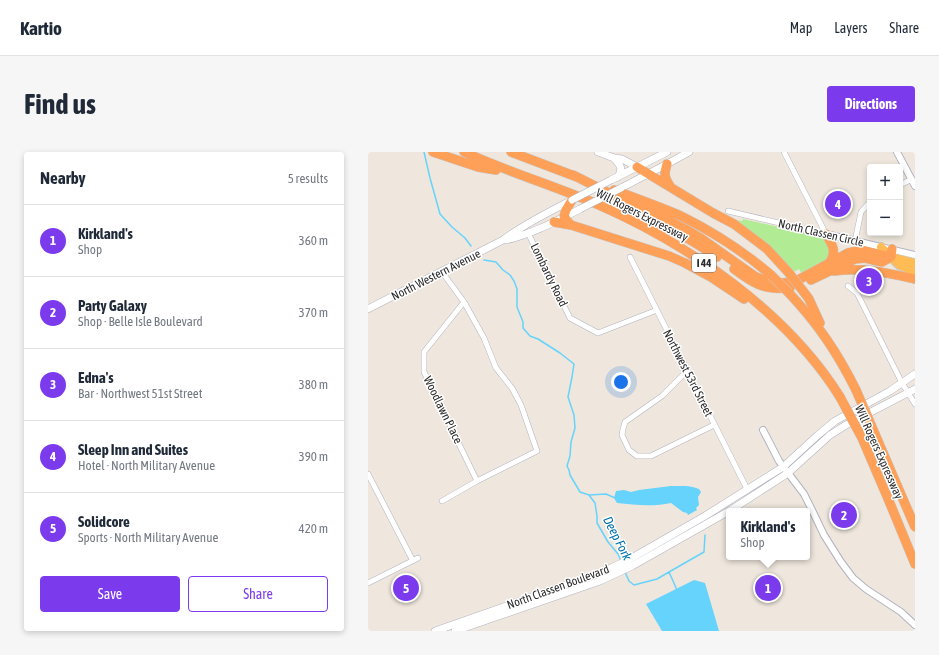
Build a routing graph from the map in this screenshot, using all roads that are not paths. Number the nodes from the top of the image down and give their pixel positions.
1 (434, 152) edge
2 (464, 152) edge
3 (511, 152) edge
4 (598, 152) edge
5 (667, 152) edge
6 (689, 152) edge
7 (784, 152) edge
8 (898, 152) edge
9 (618, 159) junction
10 (667, 164) junction
11 (637, 167) junction
12 (628, 172) junction
13 (648, 174) junction
14 (522, 175) junction
15 (573, 175) junction
16 (618, 177) junction
17 (912, 179) junction
18 (903, 184) edge
19 (623, 186) junction
20 (915, 186) edge
21 (671, 187) junction
22 (569, 202) junction
23 (867, 205) edge
24 (728, 211) dead end
25 (564, 216) junction
26 (625, 217) junction
27 (554, 222) junction
28 (571, 225) junction
29 (528, 233) junction
30 (826, 234) junction
31 (503, 240) junction
32 (855, 241) junction
33 (881, 247) joint
34 (891, 253) junction
35 (915, 255) edge
36 (630, 257) dead end
37 (830, 262) junction
38 (848, 262) junction
39 (915, 263) edge
40 (442, 272) junction
41 (915, 273) edge
42 (823, 274) junction
43 (915, 279) edge
44 (848, 286) dead end
45 (464, 302) junction
46 (368, 309) edge
47 (657, 310) junction
48 (776, 320) junction
49 (828, 340) junction
50 (687, 371) junction
51 (915, 374) edge
52 (902, 383) junction
53 (915, 389) edge
54 (908, 394) junction
55 (915, 404) edge
56 (714, 425) junction
57 (762, 430) dead end
58 (783, 467) junction
59 (788, 473) junction
60 (368, 474) edge
61 (478, 481) junction
62 (747, 489) junction
63 (442, 502) dead end
64 (726, 503) junction
65 (729, 508) edge
66 (733, 508) edge
67 (726, 512) edge
68 (915, 528) edge
69 (418, 558) dead end
70 (413, 561) junction
71 (631, 562) junction
72 (915, 564) edge
73 (368, 584) edge
74 (462, 625) junction
75 (915, 625) edge
76 (435, 631) edge
77 (455, 631) edge

1 - 14 highway
2 - 14 highway, Will Rogers Expressway / I 44
3 - 15 highway, Will Rogers Expressway / I 44
4 - 9 main road
5 - 11 main road, North Western Avenue
6 - 10 main road, North Western Avenue
7 - 30 street
8 - 17 street
9 - 11 main road
9 - 12 main road
9 - 16 main road
10 - 13 main road, North Western Avenue
10 - 21 highway
11 - 12 main road, North Western Avenue
11 - 13 highway
12 - 16 main road, North Western Avenue
12 - 19 main road
13 - 19 main road, North Western Avenue
13 - 21 highway
14 - 26 highway, Will Rogers Expressway / I 44
15 - 37 highway
15 - 49 highway, Will Rogers Expressway / I 44, bridge
16 - 22 main road, North Western Avenue, bridge
17 - 18 street
17 - 20 street
19 - 25 main road, North Western Avenue, bridge
21 - 49 highway, bridge
22 - 25 highway
22 - 31 main road, North Western Avenue
23 - 32 street
24 - 30 street, North Classen Circle
25 - 27 main road, North Western Avenue
25 - 28 highway
26 - 42 highway
26 - 48 highway, Will Rogers Expressway / I 44
27 - 28 highway
27 - 29 main road, North Western Avenue
28 - 48 highway
29 - 31 main road, North Western Avenue
29 - 47 street, Lombardy Road
30 - 32 street, North Classen Circle
30 - 37 highway
31 - 40 main road, North Western Avenue
32 - 33 street, North Classen Circle
33 - 34 highway
34 - 35 street
34 - 37 highway
34 - 38 highway
34 - 39 highway
34 - 41 highway
36 - 47 street, Northwest 53rd Street
38 - 41 highway
38 - 42 highway
40 - 45 street
40 - 46 main road, North Western Avenue
42 - 43 highway
44 - 52 street
45 - 61 street, Woodlawn Place
45 - 61 street
47 - 50 street, Northwest 53rd Street
48 - 72 highway, Will Rogers Expressway / I 44, bridge
49 - 68 highway, Will Rogers Expressway / I 44, bridge
50 - 56 street, Northwest 53rd Street
50 - 56 street
51 - 52 main road, North Classen Boulevard
52 - 54 street
52 - 58 main road, North Classen Boulevard
53 - 54 main road, North Classen Boulevard
54 - 55 street
54 - 59 main road, North Classen Boulevard
56 - 62 street, Northwest 53rd Street
57 - 58 street
58 - 59 street
58 - 62 main road, North Classen Boulevard
59 - 66 main road, North Classen Boulevard
59 - 75 street
60 - 70 street
61 - 63 street
62 - 64 main road, North Classen Boulevard
64 - 65 main road
64 - 71 main road, North Classen Boulevard
67 - 71 main road, North Classen Boulevard
69 - 70 street
70 - 73 street
71 - 74 main road, North Classen Boulevard
74 - 76 main road, North Classen Boulevard
74 - 77 main road, North Classen Boulevard

